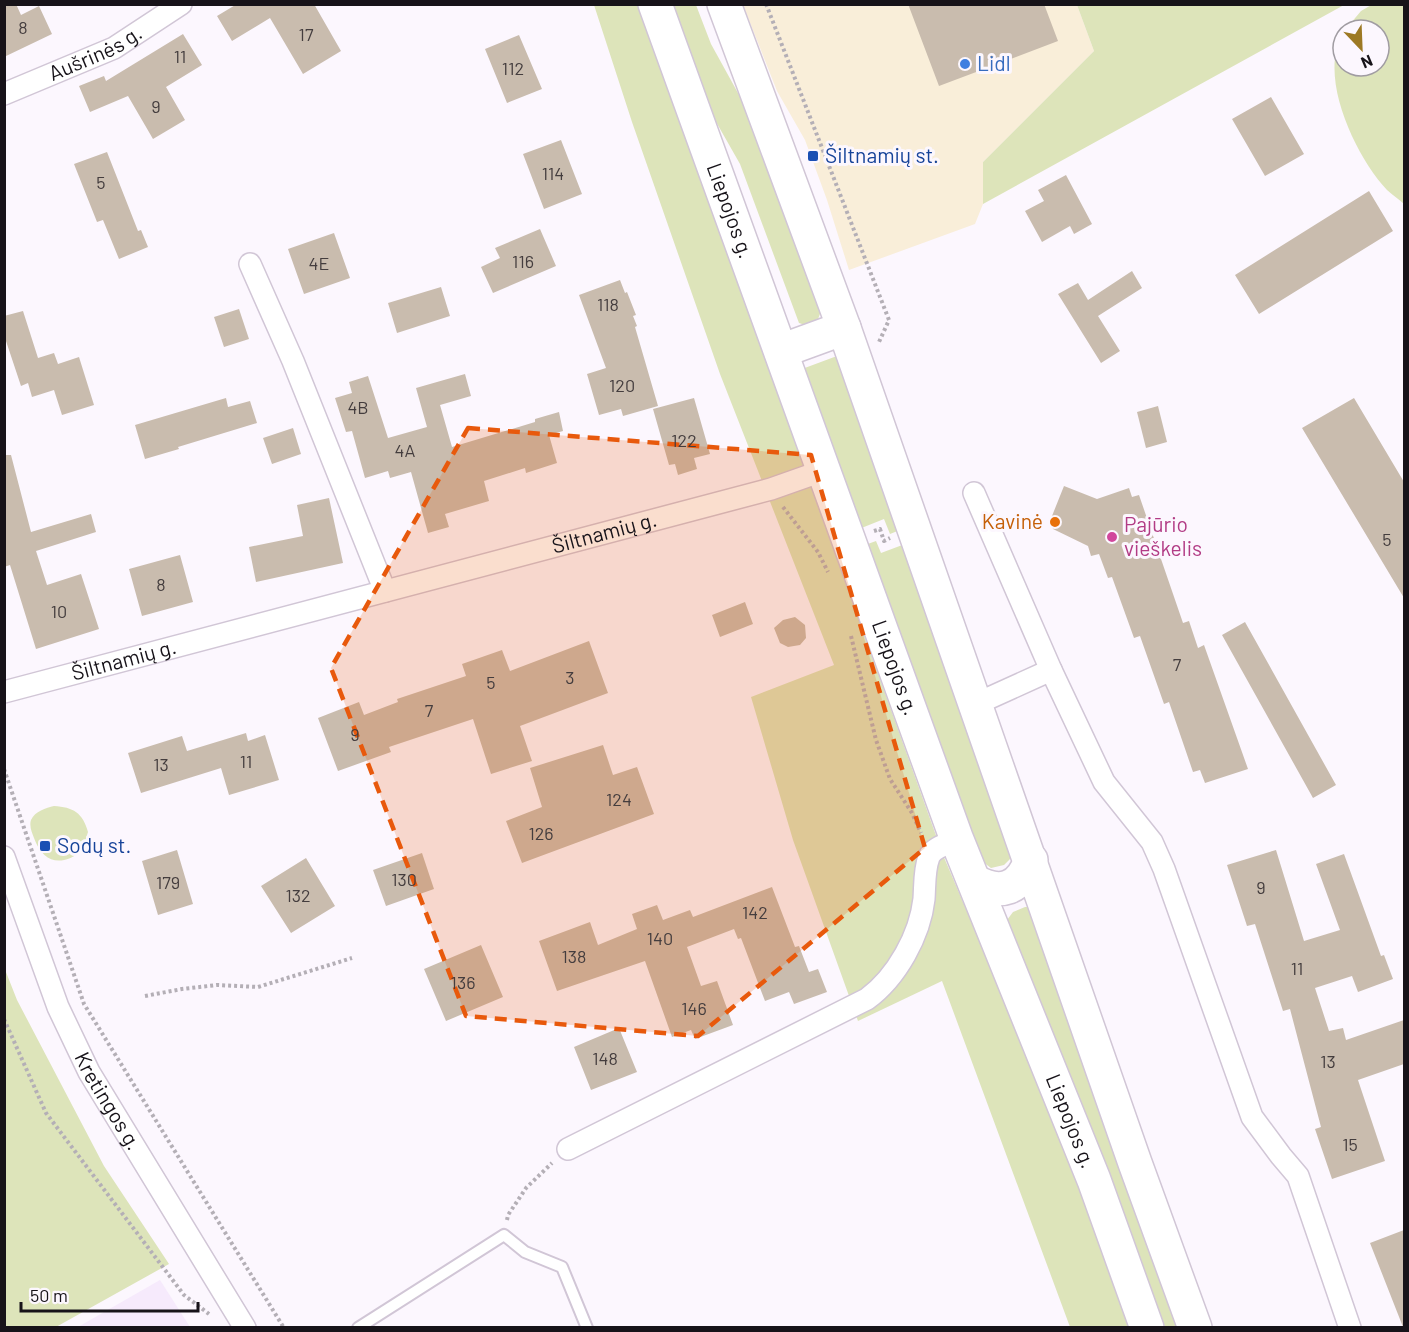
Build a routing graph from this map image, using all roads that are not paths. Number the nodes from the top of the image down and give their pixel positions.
1 (181, 4) edge
2 (655, 4) edge
3 (724, 4) edge
4 (4, 94) edge
5 (250, 264) dead end
6 (844, 328) junction
7 (781, 351) junction
8 (822, 471) junction
9 (974, 493) dead end
10 (385, 591) junction
11 (1051, 670) junction
12 (4, 692) edge
13 (976, 704) junction
14 (943, 847) junction
15 (4, 857) edge
16 (1031, 860) junction
17 (974, 881) junction
18 (568, 1149) road end
19 (245, 1328) edge
20 (358, 1328) edge
21 (587, 1328) edge
22 (1147, 1328) edge
23 (1195, 1328) edge
24 (1350, 1328) edge

1 - 4 street, Aušrinės g.
2 - 7 main road, Liepojos g.
3 - 6 main road
5 - 10 street
6 - 7 main road
6 - 13 main road
7 - 8 main road, Liepojos g.
8 - 10 street, Šiltnamių g.
8 - 14 main road, Liepojos g.
9 - 11 street
10 - 12 street, Šiltnamių g.
11 - 13 street
11 - 24 street
13 - 16 main road
14 - 17 main road, Liepojos g.
14 - 18 street
15 - 19 street, Kretingos g.
16 - 17 main road
16 - 23 main road
17 - 22 main road, Liepojos g.
20 - 21 lane

